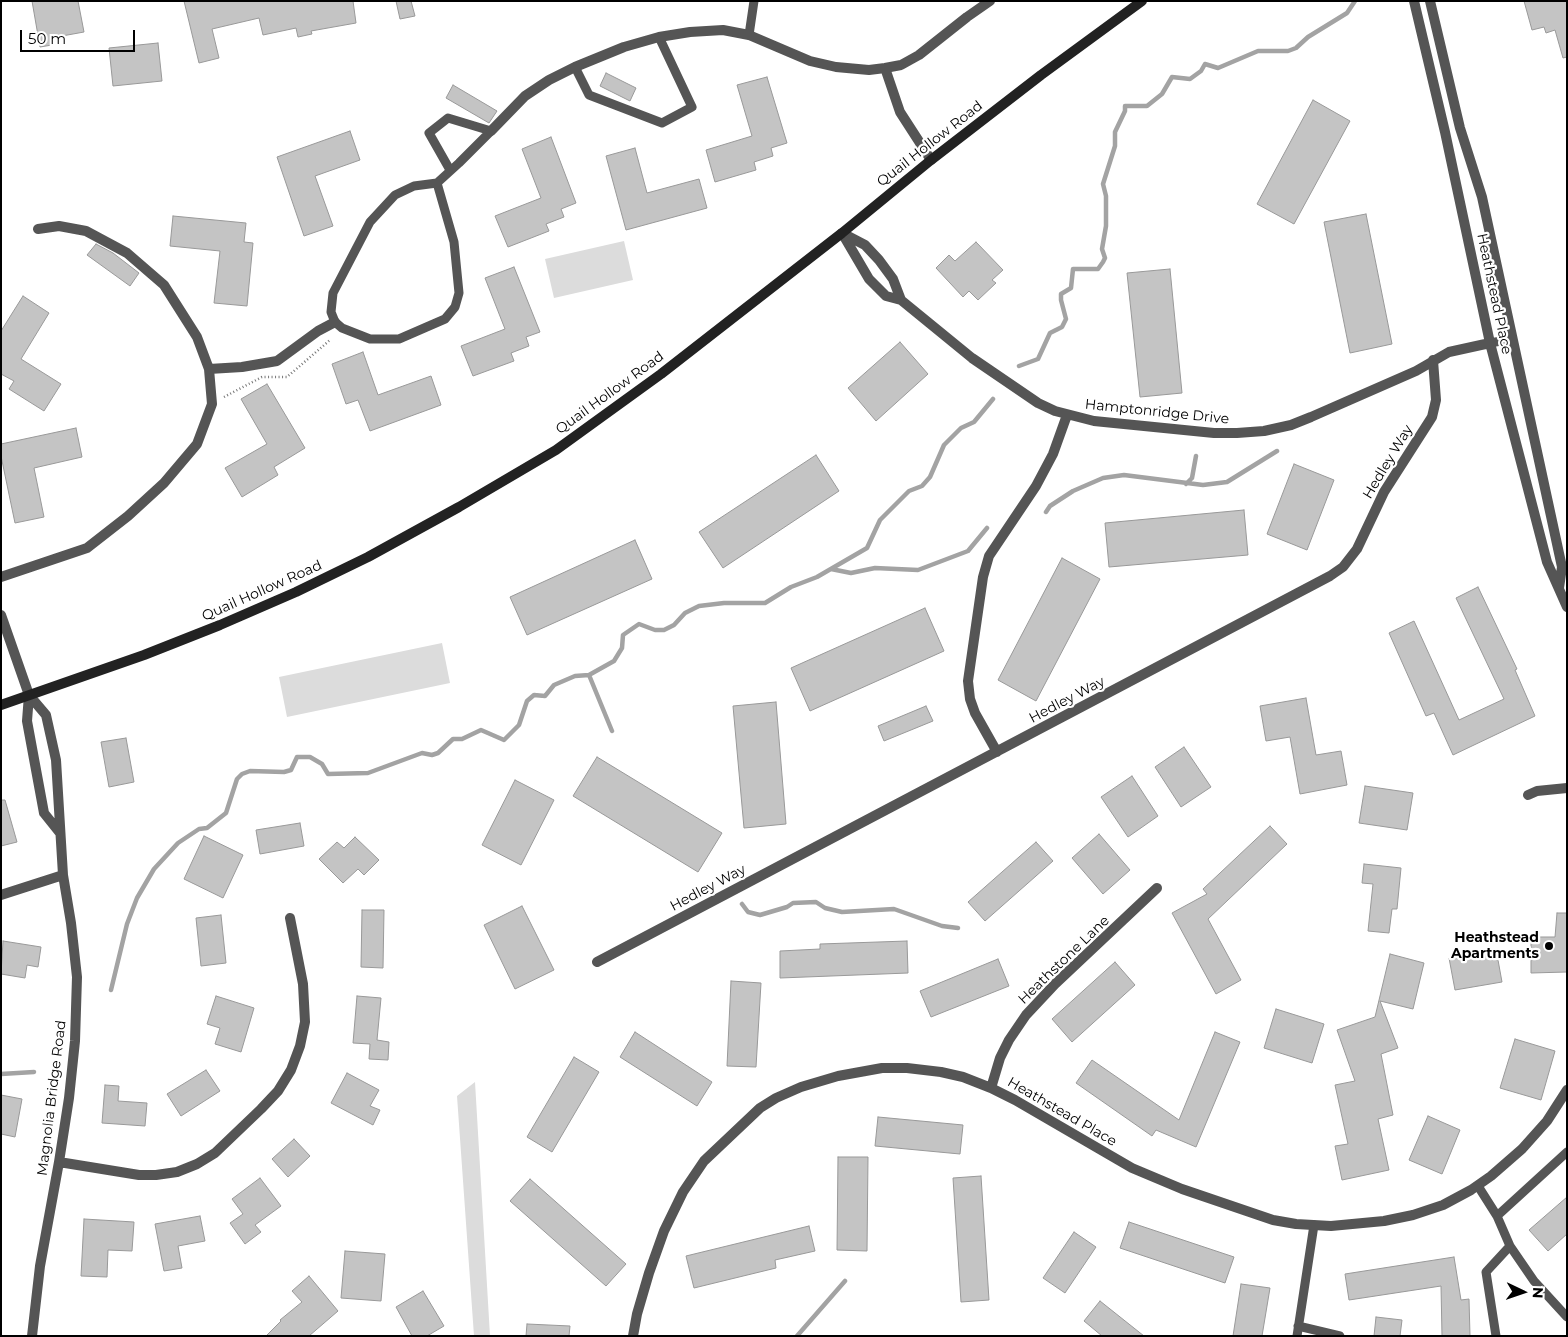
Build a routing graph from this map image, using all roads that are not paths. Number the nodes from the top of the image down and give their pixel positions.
1 (754, 1) edge
2 (990, 1) edge
3 (1142, 1) edge
4 (1414, 1) edge
5 (1430, 1) edge
6 (748, 35) junction
7 (659, 37) junction
8 (575, 67) junction
9 (885, 68) junction
10 (491, 131) junction
11 (931, 160) junction
12 (450, 170) junction
13 (437, 183) junction
14 (38, 229) dead end
15 (842, 232) junction
16 (901, 300) junction
17 (335, 322) junction
18 (1512, 339) junction
19 (1490, 343) junction
20 (1432, 360) junction
21 (208, 369) junction
22 (1067, 415) junction
23 (1, 576) edge
24 (1558, 589) junction
25 (1567, 607) edge
26 (1, 615) edge
27 (29, 695) junction
28 (1, 705) edge
29 (998, 752) junction
30 (1567, 788) edge
31 (1528, 795) dead end
32 (60, 833) junction
33 (63, 875) junction
34 (1157, 888) dead end
35 (1, 894) edge
36 (290, 918) dead end
37 (597, 962) dead end
38 (991, 1088) junction
39 (1567, 1090) edge
40 (1567, 1152) edge
41 (59, 1162) junction
42 (1478, 1186) junction
43 (1497, 1216) junction
44 (1314, 1225) junction
45 (1510, 1246) junction
46 (1567, 1317) edge
47 (1297, 1331) edge
48 (32, 1336) edge
49 (633, 1336) edge
50 (1340, 1336) edge
51 (1496, 1336) edge

1 - 6 lane
2 - 9 street
3 - 11 main road, Quail Hollow Road
4 - 19 street, Heathstead Place
5 - 18 street, Heathstead Place
6 - 7 street
6 - 9 street
7 - 8 street
7 - 8 lane
8 - 10 street
9 - 11 street
10 - 12 lane
10 - 12 lane
11 - 15 main road, Quail Hollow Road
12 - 13 lane
13 - 17 lane
13 - 17 lane
14 - 21 street
15 - 16 street, Hamptonridge Drive
15 - 16 street, Hamptonridge Drive
15 - 27 main road, Quail Hollow Road
16 - 22 street, Hamptonridge Drive
17 - 21 street
18 - 19 lane
18 - 24 street, Heathstead Place
19 - 20 street, Hamptonridge Drive
19 - 24 street, Heathstead Place
20 - 22 street, Hamptonridge Drive
20 - 29 street, Hedley Way
21 - 23 street
22 - 29 street
24 - 25 street, Heathstead Place
26 - 27 street
27 - 28 main road, Quail Hollow Road
27 - 32 street
27 - 32 street, Magnolia Bridge Road
29 - 37 street, Hedley Way
30 - 31 street
32 - 33 street, Magnolia Bridge Road
33 - 35 street
33 - 41 street, Magnolia Bridge Road
34 - 38 street, Heathstone Lane
36 - 41 street
38 - 44 street, Heathstead Place
38 - 49 street, Heathstead Place
39 - 42 street, Heathstead Place
40 - 43 lane
41 - 48 street, Magnolia Bridge Road
42 - 43 lane
42 - 44 street, Heathstead Place
43 - 45 lane
44 - 47 lane
45 - 46 lane
45 - 51 lane
47 - 50 lane

